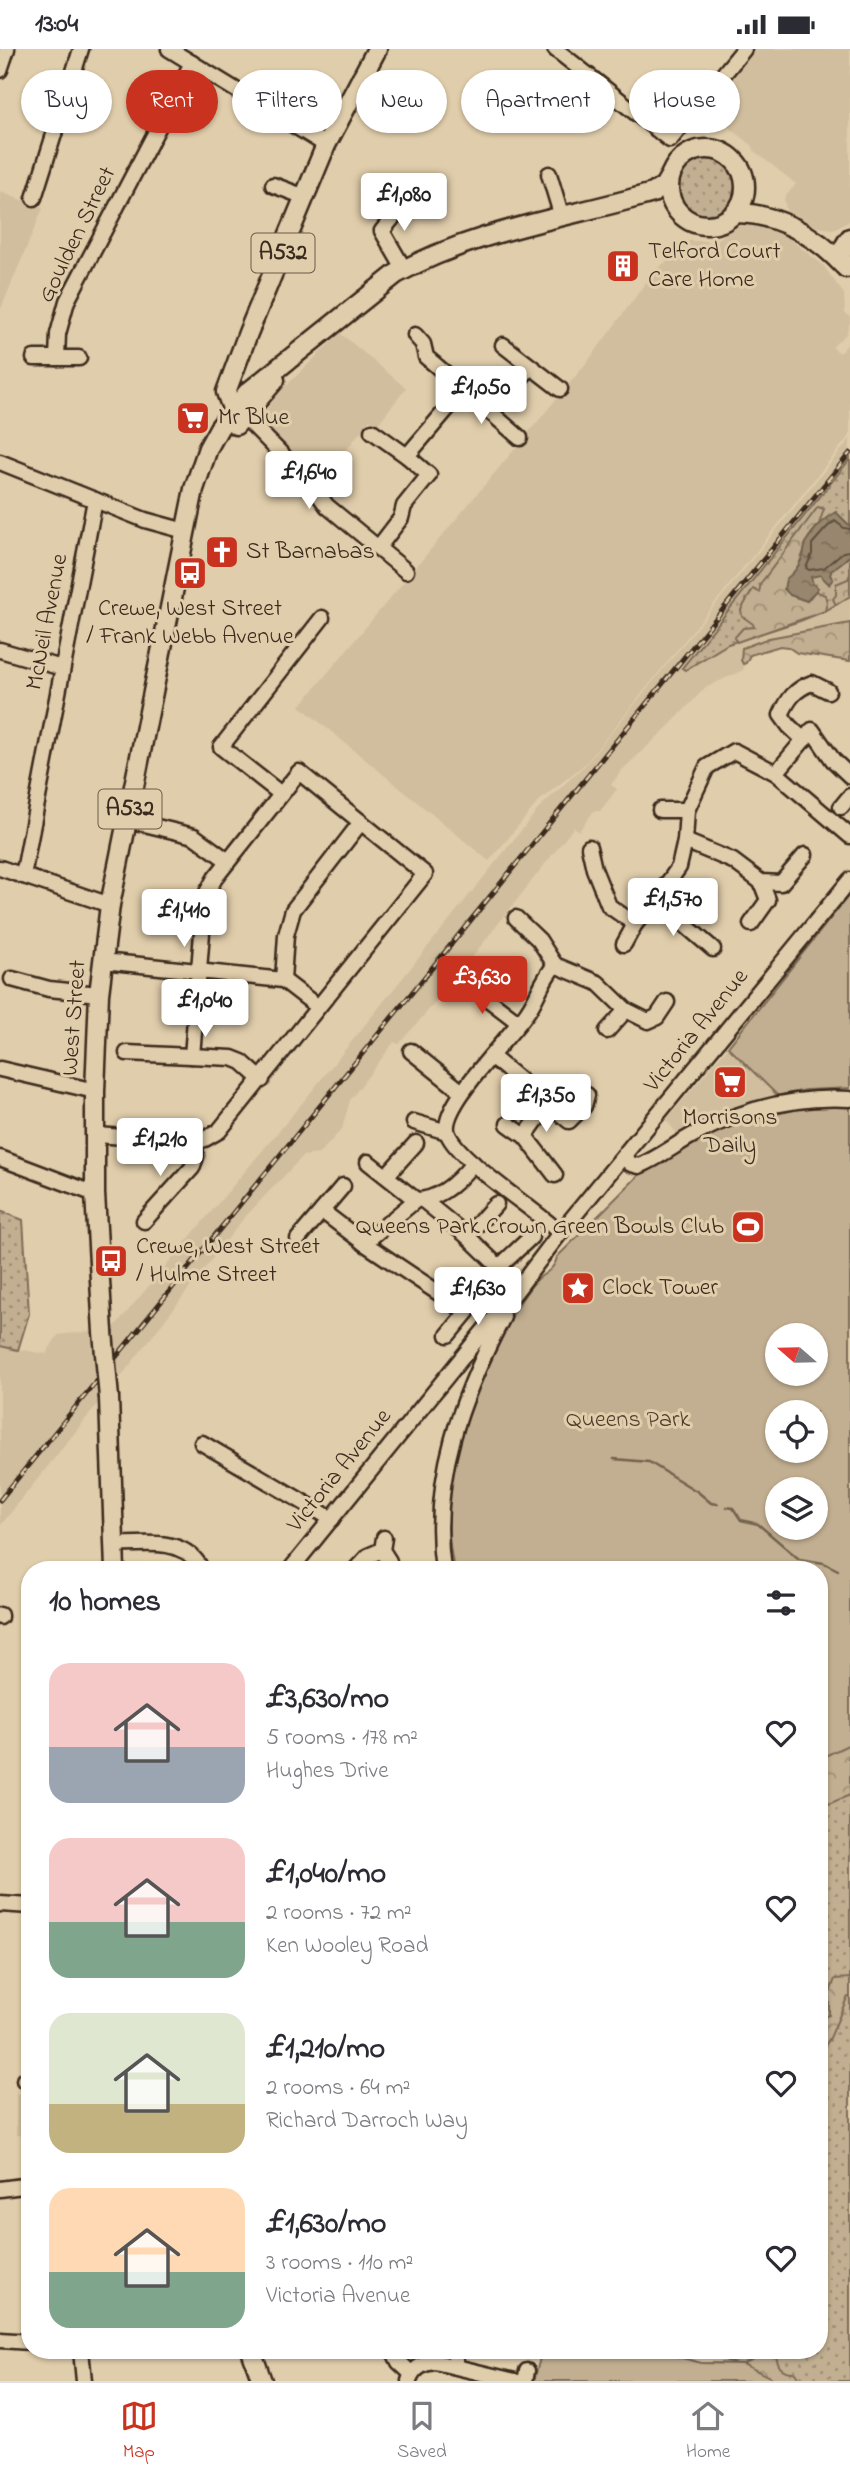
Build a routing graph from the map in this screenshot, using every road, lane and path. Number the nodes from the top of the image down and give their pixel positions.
1 (7, 49) edge
2 (81, 49) edge
3 (169, 49) edge
4 (377, 49) edge
5 (555, 49) edge
6 (744, 49) edge
7 (189, 57) edge
8 (0, 70) edge
9 (326, 145) junction
10 (549, 174) dead end
11 (671, 174) junction
12 (745, 183) junction
13 (273, 185) dead end
14 (305, 197) junction
15 (34, 198) dead end
16 (425, 203) dead end
17 (619, 203) junction
18 (676, 210) junction
19 (735, 213) junction
20 (562, 217) junction
21 (779, 221) junction
22 (850, 238) edge
23 (816, 240) junction
24 (404, 269) junction
25 (847, 270) edge
26 (415, 335) dead end
27 (503, 345) dead end
28 (34, 358) dead end
29 (57, 358) junction
30 (79, 358) dead end
31 (238, 361) junction
32 (531, 367) junction
33 (464, 389) junction
34 (560, 389) dead end
35 (252, 397) junction
36 (490, 411) junction
37 (238, 413) junction
38 (372, 431) dead end
39 (520, 438) dead end
40 (407, 456) junction
41 (0, 462) edge
42 (95, 500) junction
43 (185, 531) junction
44 (378, 548) junction
45 (406, 571) dead end
46 (322, 618) dead end
47 (0, 650) edge
48 (62, 668) junction
49 (828, 691) dead end
50 (808, 735) junction
51 (776, 773) junction
52 (850, 776) edge
53 (281, 794) junction
54 (660, 810) dead end
55 (687, 810) junction
56 (128, 820) junction
57 (361, 823) junction
58 (850, 836) edge
59 (685, 841) junction
60 (589, 847) dead end
61 (805, 855) dead end
62 (228, 861) junction
63 (0, 868) edge
64 (23, 876) junction
65 (850, 880) edge
66 (761, 882) junction
67 (656, 900) junction
68 (110, 905) junction
69 (516, 918) dead end
70 (635, 924) junction
71 (751, 924) dead end
72 (624, 944) dead end
73 (713, 949) dead end
74 (103, 961) junction
75 (555, 965) junction
76 (200, 972) junction
77 (12, 979) dead end
78 (283, 980) junction
79 (467, 983) dead end
80 (99, 994) junction
81 (667, 1002) dead end
82 (318, 1007) junction
83 (626, 1010) junction
84 (519, 1022) junction
85 (607, 1031) dead end
86 (411, 1051) dead end
87 (127, 1053) dead end
88 (192, 1056) junction
89 (492, 1057) junction
90 (0, 1069) edge
91 (262, 1080) junction
92 (95, 1091) junction
93 (462, 1092) junction
94 (587, 1095) dead end
95 (850, 1099) edge
96 (549, 1103) junction
97 (414, 1122) dead end
98 (508, 1124) dead end
99 (447, 1132) junction
100 (96, 1135) junction
101 (525, 1136) junction
102 (195, 1142) junction
103 (416, 1143) dead end
104 (623, 1157) junction
105 (0, 1158) edge
106 (368, 1162) dead end
107 (473, 1163) junction
108 (387, 1175) junction
109 (555, 1175) dead end
110 (343, 1186) dead end
111 (95, 1194) junction
112 (420, 1200) junction
113 (496, 1204) dead end
114 (322, 1211) junction
115 (144, 1221) dead end
116 (560, 1233) junction
117 (467, 1236) junction
118 (531, 1237) dead end
119 (298, 1239) dead end
120 (364, 1243) junction
121 (499, 1267) junction
122 (491, 1281) dead end
123 (516, 1291) junction
124 (448, 1335) dead end
125 (456, 1365) junction
126 (473, 1379) junction
127 (202, 1443) dead end
128 (332, 1519) junction
129 (114, 1545) junction
130 (385, 1550) dead end
131 (114, 1561) edge
132 (196, 1561) edge
133 (297, 1561) edge
134 (363, 1561) edge
135 (442, 1561) edge
136 (0, 1904) edge
137 (21, 1905) edge
138 (21, 2187) edge
139 (0, 2189) edge
140 (0, 2340) edge
141 (21, 2341) edge
142 (82, 2359) edge
143 (254, 2359) edge
144 (398, 2359) edge
145 (455, 2359) edge
146 (454, 2366) junction
147 (411, 2377) edge
148 (84, 2381) edge
149 (262, 2381) edge
150 (515, 2381) edge

1 - 8 street
2 - 15 street
3 - 7 street
4 - 9 main road, A532
5 - 6 street
7 - 9 street
7 - 29 street, Goulden Street
9 - 14 main road, A532
10 - 20 street
11 - 12 main road
11 - 17 main road
11 - 18 main road
12 - 19 main road
12 - 21 main road
13 - 14 street
14 - 31 main road, A532
16 - 24 street
17 - 18 main road
17 - 20 main road, West Street
18 - 19 main road
19 - 21 main road
20 - 24 main road, West Street
21 - 23 main road
22 - 23 main road
22 - 25 main road
23 - 25 main road
24 - 35 main road, West Street
26 - 33 street
27 - 32 street
28 - 29 street
29 - 30 street
31 - 35 main road
31 - 37 main road, A532
32 - 34 street
32 - 36 street
33 - 36 street
33 - 40 street
35 - 37 main road, West Street / A532
36 - 39 street
37 - 43 main road, West Street / A532
37 - 44 street
38 - 40 street
40 - 44 street
41 - 42 street
42 - 43 street
42 - 48 street, McNeil Avenue
43 - 56 main road, West Street / A532
44 - 45 street
46 - 53 street
47 - 48 street
48 - 64 street, McNeil Avenue
49 - 50 street
50 - 51 street
50 - 52 street
51 - 55 street
51 - 58 street
53 - 57 street
53 - 62 street
54 - 55 street
55 - 59 street
56 - 62 street
56 - 68 main road, West Street / A532
57 - 78 street
57 - 82 street
59 - 66 street
59 - 67 street
60 - 70 street
61 - 66 street
62 - 76 street
63 - 64 street
64 - 68 street
65 - 104 street, Victoria Avenue
66 - 71 street
67 - 70 street
67 - 73 street
68 - 74 main road, West Street / A532
69 - 75 street
70 - 72 street
74 - 76 street
74 - 80 main road, West Street / A532
75 - 83 street
75 - 84 street
76 - 78 street
76 - 88 street
77 - 80 street
78 - 82 street
79 - 84 street
80 - 92 main road, West Street / A532
81 - 83 street
82 - 91 street
83 - 85 street
84 - 89 street
86 - 93 street
87 - 88 street
88 - 91 street
89 - 93 street
89 - 96 street
90 - 92 street
91 - 102 street
92 - 100 main road, West Street / A532
93 - 99 street
94 - 96 street
95 - 104 street
96 - 101 street
97 - 99 street
98 - 101 street
99 - 107 street
100 - 102 street
100 - 111 main road, West Street / A532
101 - 109 street
102 - 115 street
103 - 108 street
104 - 116 street, Victoria Avenue
105 - 111 street
106 - 108 street
107 - 112 street
107 - 116 street
108 - 112 street
110 - 114 street
111 - 129 main road, West Street / A532, bridge
112 - 117 street
112 - 120 street
113 - 117 street
114 - 119 street
114 - 120 street
116 - 123 street, Victoria Avenue
117 - 121 street
118 - 121 street
120 - 124 street
121 - 122 street
123 - 125 street, Victoria Avenue
123 - 126 street
125 - 126 street
125 - 128 street, Victoria Avenue
126 - 135 street
127 - 128 street
128 - 133 street, Victoria Avenue
129 - 131 main road, West Street / A532
129 - 132 street
130 - 134 street
136 - 137 street
138 - 139 street
140 - 141 street
142 - 148 street
143 - 149 main road
144 - 147 street
145 - 146 street
146 - 147 street
146 - 150 street

